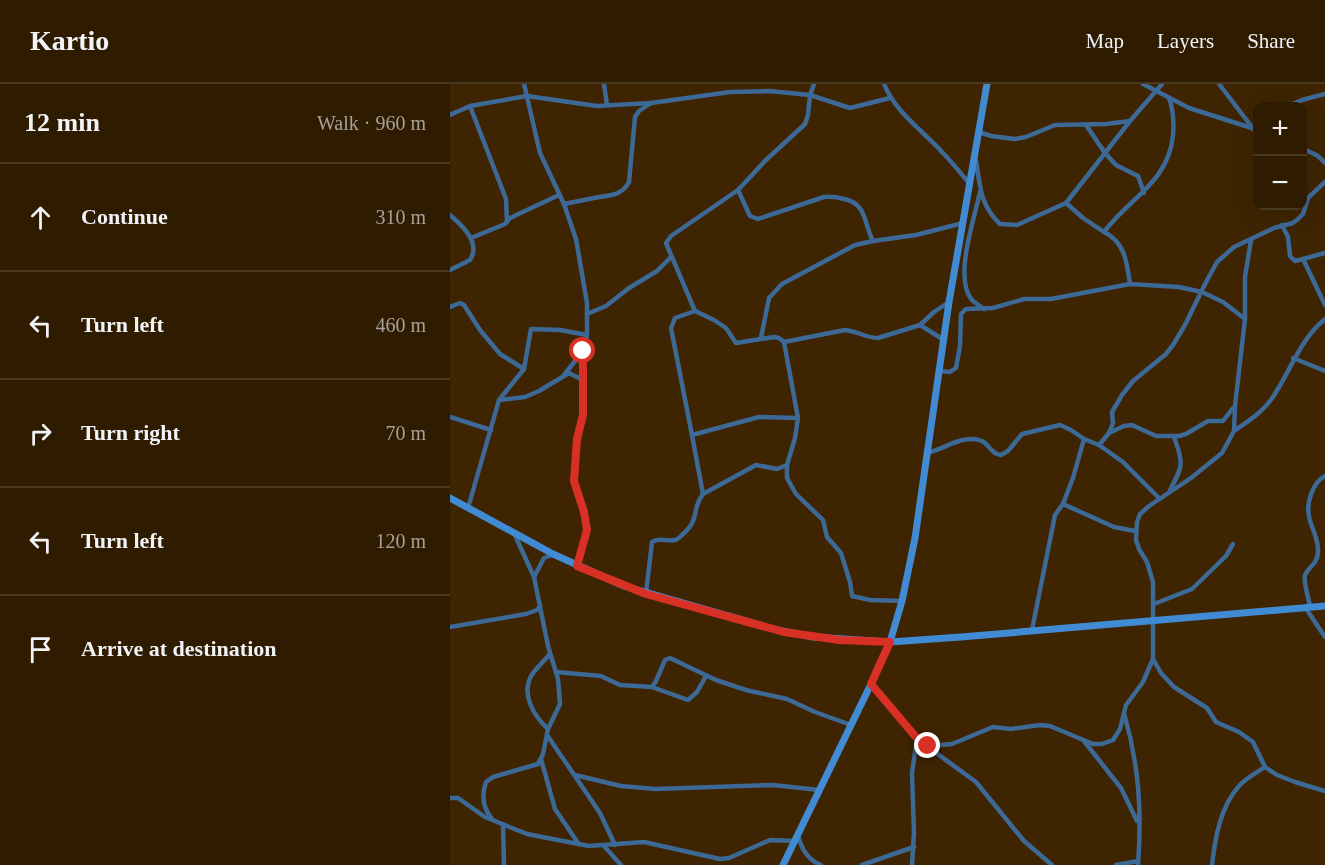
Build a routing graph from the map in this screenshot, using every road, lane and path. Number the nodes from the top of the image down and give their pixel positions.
1 (524, 84) edge
2 (604, 84) edge
3 (814, 84) edge
4 (884, 84) edge
5 (987, 84) edge
6 (1143, 84) edge
7 (1162, 84) edge
8 (1219, 84) edge
9 (1156, 92) junction
10 (1325, 94) edge
11 (810, 95) junction
12 (527, 96) junction
13 (890, 98) junction
14 (1169, 98) junction
15 (1297, 102) edge
16 (651, 103) junction
17 (607, 105) junction
18 (470, 106) junction
19 (450, 115) edge
20 (1130, 121) junction
21 (1086, 125) junction
22 (1253, 126) edge
23 (1253, 129) edge
24 (979, 132) junction
25 (1307, 150) edge
26 (1105, 153) junction
27 (975, 154) junction
28 (1325, 163) edge
29 (1325, 182) edge
30 (970, 184) junction
31 (981, 189) junction
32 (738, 190) junction
33 (1144, 193) junction
34 (559, 195) junction
35 (1308, 198) joint
36 (1066, 203) junction
37 (564, 204) junction
38 (450, 215) edge
39 (507, 222) junction
40 (963, 223) junction
41 (1282, 225) junction
42 (1104, 232) junction
43 (471, 238) junction
44 (873, 240) junction
45 (1251, 240) junction
46 (1325, 253) edge
47 (671, 257) junction
48 (1303, 259) junction
49 (450, 270) edge
50 (1130, 284) junction
51 (1202, 292) junction
52 (950, 302) junction
53 (1325, 305) edge
54 (450, 307) edge
55 (984, 309) junction
56 (696, 311) junction
57 (587, 314) junction
58 (1245, 319) junction
59 (1325, 319) edge
60 (920, 325) junction
61 (587, 335) junction
62 (761, 338) junction
63 (944, 340) junction
64 (784, 342) junction
65 (583, 351) junction
66 (1293, 358) junction
67 (524, 369) junction
68 (940, 371) junction
69 (1325, 371) edge
70 (564, 375) junction
71 (583, 380) junction
72 (499, 400) junction
73 (1235, 406) junction
74 (450, 417) edge
75 (798, 418) junction
76 (491, 430) junction
77 (1234, 431) junction
78 (1109, 433) junction
79 (692, 435) junction
80 (1174, 436) junction
81 (1084, 439) junction
82 (1099, 445) junction
83 (926, 453) junction
84 (787, 465) junction
85 (1325, 476) edge
86 (1170, 490) junction
87 (703, 494) junction
88 (450, 498) edge
89 (1159, 498) junction
90 (1063, 504) junction
91 (468, 508) junction
92 (1135, 531) junction
93 (513, 532) junction
94 (1233, 544) dead end
95 (553, 554) junction
96 (577, 566) junction
97 (534, 577) junction
98 (646, 594) junction
99 (902, 601) junction
100 (1154, 604) junction
101 (540, 606) junction
102 (1325, 606) edge
103 (1307, 607) junction
104 (1154, 620) junction
105 (450, 627) edge
106 (1032, 630) junction
107 (1325, 637) edge
108 (890, 642) junction
109 (550, 654) junction
110 (1153, 659) junction
111 (556, 672) junction
112 (706, 676) junction
113 (871, 684) junction
114 (652, 687) junction
115 (1124, 710) junction
116 (851, 725) junction
117 (547, 732) junction
118 (917, 739) junction
119 (1084, 741) junction
120 (928, 746) junction
121 (541, 759) junction
122 (1265, 767) junction
123 (575, 775) junction
124 (819, 790) junction
125 (1325, 791) edge
126 (450, 798) edge
127 (492, 819) junction
128 (1138, 823) junction
129 (503, 824) junction
130 (796, 837) junction
131 (578, 843) junction
132 (615, 845) junction
133 (604, 846) junction
134 (914, 848) junction
135 (1138, 863) edge
136 (504, 865) edge
137 (621, 865) edge
138 (783, 865) edge
139 (820, 865) edge
140 (862, 865) edge
141 (912, 865) edge
142 (1052, 865) edge
143 (1116, 865) edge
144 (1212, 865) edge

1 - 12 street
2 - 17 street
3 - 11 street
4 - 13 street
5 - 24 street
6 - 9 street
7 - 9 street
8 - 22 street
9 - 14 street
9 - 20 street
10 - 15 street
11 - 13 street
11 - 16 street
11 - 32 street
12 - 17 street
12 - 18 street
12 - 34 street
13 - 30 street
14 - 23 street
14 - 33 street
16 - 17 street
16 - 37 street
18 - 19 street
18 - 39 street
20 - 21 street
20 - 26 street
21 - 24 street
21 - 26 street
24 - 27 street
25 - 28 street
26 - 33 street
26 - 36 street
27 - 30 street
27 - 31 street
29 - 35 street
30 - 40 street
31 - 36 street
31 - 55 street
32 - 44 street
32 - 47 street
33 - 42 street
34 - 37 street
34 - 39 street
35 - 41 street
36 - 42 street
37 - 57 street
38 - 43 street
39 - 43 street
40 - 44 street
40 - 52 street
41 - 45 street
41 - 48 street
42 - 50 street
43 - 49 street
44 - 62 street
45 - 51 street
45 - 58 street
46 - 48 street
47 - 56 street
47 - 57 street
48 - 53 street
50 - 51 street
50 - 55 street
51 - 58 street
51 - 78 street
52 - 60 street
52 - 63 street
54 - 67 street
55 - 68 street
56 - 62 street
56 - 79 street
57 - 61 street
58 - 73 street
59 - 66 street
60 - 63 street
60 - 64 street
61 - 65 street
61 - 67 street
62 - 64 street
63 - 68 street
64 - 75 street
65 - 70 street
65 - 71 street
66 - 69 street
66 - 77 street
67 - 72 street
68 - 83 street
70 - 71 street
70 - 72 street
71 - 96 street
72 - 76 street
73 - 77 street
73 - 80 street
74 - 76 street
75 - 79 street
75 - 84 street
76 - 91 street
77 - 86 street
78 - 80 street
78 - 82 street
79 - 87 street
80 - 86 street
81 - 82 street
81 - 83 street
81 - 90 street
82 - 89 street
83 - 99 street
84 - 87 street
84 - 99 street
85 - 103 street
86 - 89 street
87 - 98 street
88 - 91 street
89 - 92 street
90 - 92 street
90 - 106 street
91 - 93 street
92 - 100 street
93 - 95 street
93 - 97 street
94 - 100 street
95 - 96 street
95 - 97 street
96 - 98 street
97 - 101 street
98 - 108 street
99 - 108 street
100 - 104 street
101 - 105 street
101 - 109 street
102 - 103 street
103 - 104 street
103 - 107 street
104 - 106 street
104 - 110 street
106 - 108 street
108 - 113 street
109 - 111 street
109 - 117 street
110 - 115 street
110 - 122 street
111 - 114 street
111 - 117 street
112 - 114 street
112 - 114 street
112 - 116 street
113 - 116 street
113 - 118 street
115 - 119 street
115 - 128 street
116 - 124 street
117 - 121 street
117 - 123 street
118 - 120 street
118 - 134 street
119 - 120 street
119 - 128 street
120 - 142 street
121 - 127 street
121 - 131 street
122 - 125 street
122 - 144 street
123 - 124 street
123 - 132 street
124 - 130 street
126 - 127 street
127 - 129 street
128 - 135 street
129 - 131 street
129 - 136 street
130 - 132 street
130 - 138 street
130 - 139 street
131 - 133 street
132 - 133 street
133 - 137 street
134 - 140 street
134 - 141 street
135 - 143 street

